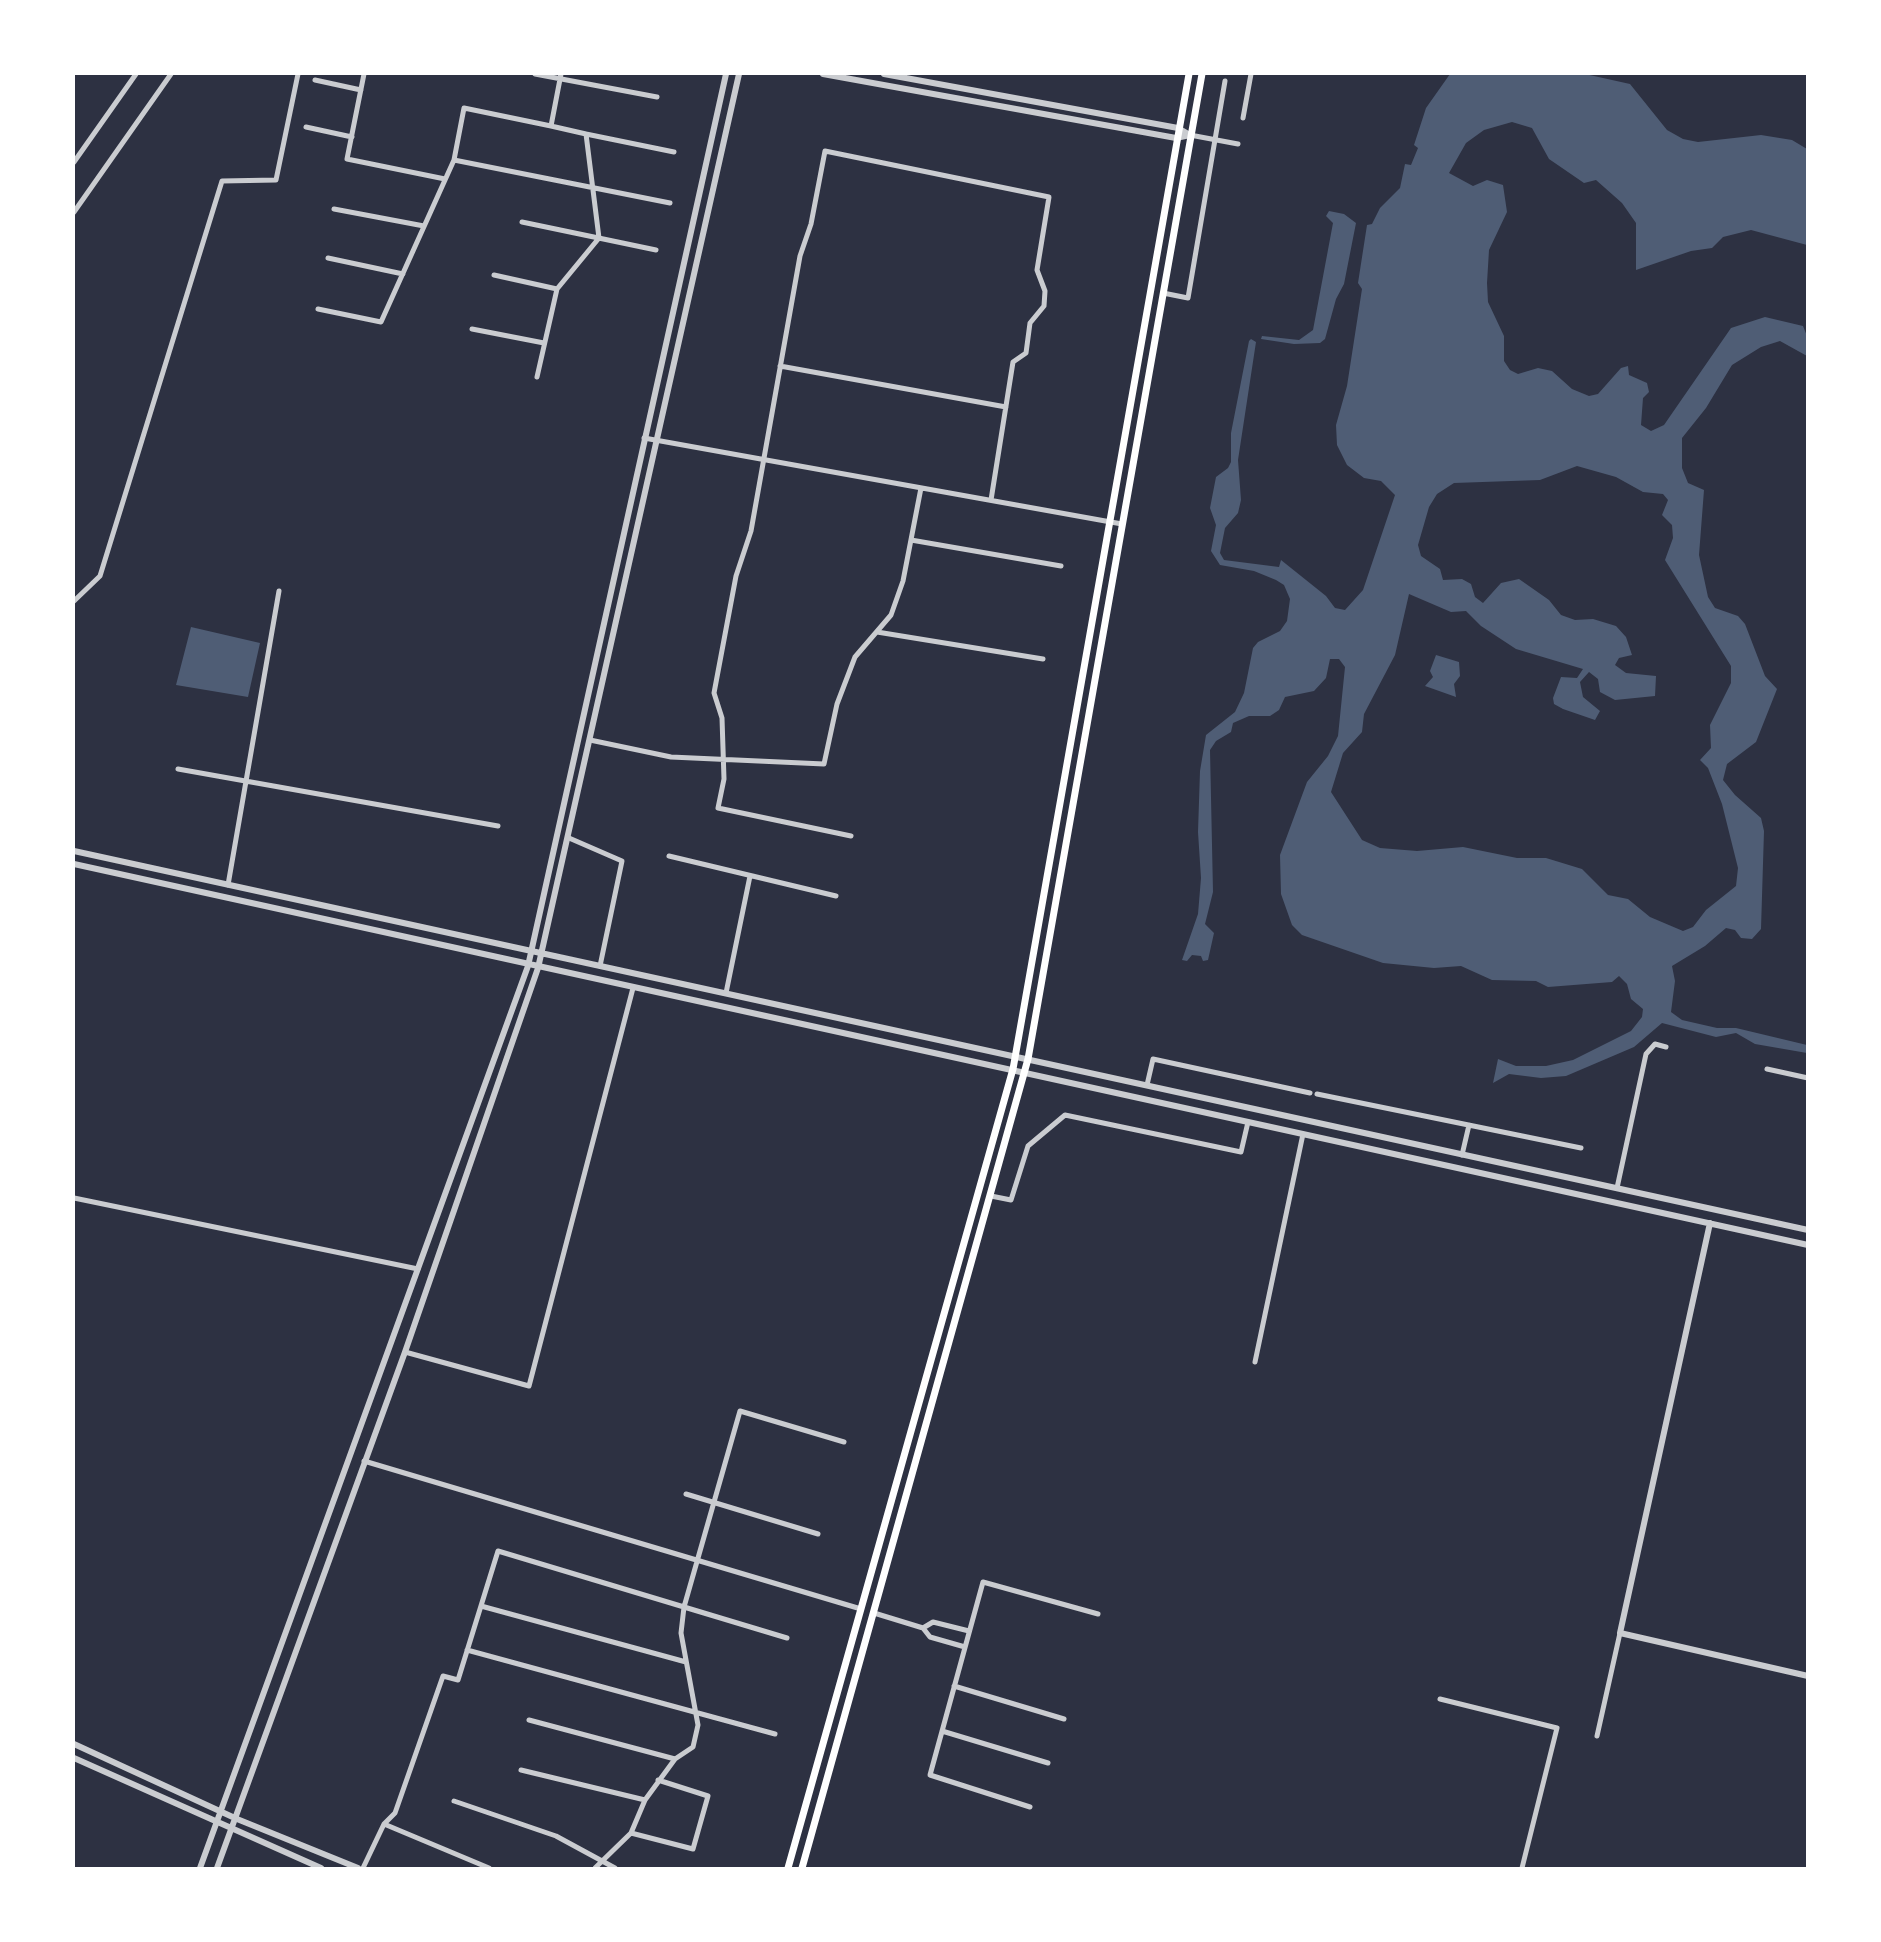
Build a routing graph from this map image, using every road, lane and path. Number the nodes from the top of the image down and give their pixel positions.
1 (136, 74) edge
2 (171, 74) edge
3 (298, 74) edge
4 (364, 74) edge
5 (535, 74) edge
6 (726, 74) edge
7 (738, 74) edge
8 (823, 74) edge
9 (884, 74) edge
10 (1189, 74) edge
11 (1202, 74) edge
12 (1251, 74) edge
13 (560, 76) edge
14 (315, 80) dead end
15 (1225, 81) dead end
16 (361, 90) junction
17 (657, 97) dead end
18 (1243, 118) dead end
19 (551, 125) junction
20 (306, 127) dead end
21 (1178, 128) junction
22 (586, 134) junction
23 (1190, 135) junction
24 (352, 136) junction
25 (1177, 138) junction
26 (1215, 140) junction
27 (1238, 144) dead end
28 (674, 152) dead end
29 (454, 160) junction
30 (74, 162) edge
31 (445, 179) junction
32 (593, 187) junction
33 (670, 203) dead end
34 (334, 209) dead end
35 (74, 212) edge
36 (522, 222) dead end
37 (424, 226) junction
38 (599, 238) junction
39 (656, 250) dead end
40 (328, 258) dead end
41 (403, 274) junction
42 (494, 275) dead end
43 (557, 289) junction
44 (1163, 293) junction
45 (318, 309) dead end
46 (472, 329) dead end
47 (544, 343) junction
48 (780, 366) junction
49 (537, 377) dead end
50 (1006, 407) junction
51 (644, 438) junction
52 (657, 440) junction
53 (763, 459) junction
54 (920, 488) junction
55 (991, 500) junction
56 (1110, 522) junction
57 (1122, 524) junction
58 (911, 540) junction
59 (1061, 566) dead end
60 (279, 591) dead end
61 (74, 601) edge
62 (877, 632) junction
63 (1043, 659) dead end
64 (590, 740) junction
65 (721, 759) junction
66 (178, 769) dead end
67 (246, 781) junction
68 (498, 826) dead end
69 (850, 836) dead end
70 (569, 838) junction
71 (74, 851) edge
72 (669, 856) dead end
73 (74, 864) edge
74 (750, 876) junction
75 (228, 885) junction
76 (836, 896) dead end
77 (532, 952) junction
78 (542, 954) junction
79 (528, 966) junction
80 (600, 966) junction
81 (538, 968) junction
82 (633, 988) junction
83 (726, 993) junction
84 (794, 1009) junction
85 (792, 1022) junction
86 (1666, 1046) dead end
87 (1016, 1057) junction
88 (1028, 1059) junction
89 (1013, 1069) junction
90 (1767, 1069) dead end
91 (1025, 1072) junction
92 (1808, 1078) edge
93 (1147, 1084) junction
94 (1251, 1108) junction
95 (1248, 1122) junction
96 (1469, 1125) junction
97 (1303, 1134) junction
98 (1581, 1148) dead end
99 (1462, 1155) junction
100 (1459, 1168) junction
101 (1617, 1188) junction
102 (991, 1196) junction
103 (74, 1198) edge
104 (1710, 1223) junction
105 (1808, 1230) edge
106 (965, 1240) junction
107 (977, 1244) junction
108 (1808, 1245) edge
109 (418, 1269) junction
110 (405, 1352) junction
111 (1255, 1362) dead end
112 (844, 1442) dead end
113 (353, 1444) junction
114 (368, 1448) junction
115 (363, 1461) junction
116 (686, 1494) dead end
117 (714, 1502) junction
118 (818, 1534) dead end
119 (698, 1559) junction
120 (481, 1605) junction
121 (684, 1607) junction
122 (861, 1609) junction
123 (874, 1613) junction
124 (1098, 1614) dead end
125 (923, 1628) junction
126 (969, 1631) junction
127 (1620, 1633) junction
128 (787, 1638) dead end
129 (965, 1647) junction
130 (467, 1650) junction
131 (686, 1662) junction
132 (1808, 1676) edge
133 (954, 1686) junction
134 (1440, 1699) dead end
135 (696, 1712) junction
136 (1064, 1719) dead end
137 (529, 1720) dead end
138 (942, 1731) junction
139 (775, 1734) dead end
140 (1598, 1736) dead end
141 (74, 1744) edge
142 (74, 1758) edge
143 (675, 1759) junction
144 (1048, 1763) dead end
145 (521, 1770) dead end
146 (658, 1780) junction
147 (645, 1800) junction
148 (454, 1801) dead end
149 (1030, 1807) dead end
150 (223, 1812) junction
151 (237, 1819) junction
152 (218, 1824) junction
153 (384, 1824) junction
154 (233, 1830) junction
155 (631, 1833) junction
156 (601, 1862) junction
157 (200, 1868) edge
158 (217, 1868) edge
159 (321, 1868) edge
160 (360, 1868) edge
161 (489, 1868) edge
162 (595, 1868) edge
163 (615, 1868) edge
164 (788, 1868) edge
165 (802, 1868) edge
166 (1522, 1868) edge

1 - 30 street
2 - 35 street
3 - 61 street
4 - 16 street
5 - 13 street
6 - 51 street
7 - 52 street
8 - 25 street
9 - 21 street
10 - 21 main road
11 - 23 main road
12 - 18 street
13 - 17 street
13 - 19 street
14 - 16 street
15 - 26 street
16 - 24 street
19 - 22 street
19 - 29 street
20 - 24 street
21 - 23 street
21 - 25 main road
22 - 28 street
22 - 32 street
23 - 25 street
23 - 26 street
23 - 44 main road
24 - 31 street
25 - 56 main road
26 - 27 street
26 - 44 street
29 - 31 street
29 - 32 street
31 - 37 street
32 - 33 street
32 - 38 street
34 - 37 street
36 - 38 street
37 - 41 street
38 - 39 street
38 - 43 street
40 - 41 street
41 - 45 street
42 - 43 street
43 - 47 street
44 - 57 main road
46 - 47 street
47 - 49 street
48 - 50 street
48 - 50 street
48 - 53 street
50 - 55 street
51 - 52 street
51 - 77 street
52 - 53 street
52 - 64 street
53 - 54 street
53 - 65 street
54 - 55 street
54 - 58 street
55 - 56 street
56 - 57 street
56 - 87 main road
57 - 88 main road
58 - 59 street
58 - 62 street
60 - 67 street
62 - 63 street
62 - 65 street
64 - 65 street
64 - 70 street
65 - 69 street
66 - 67 street
67 - 68 street
67 - 75 street
70 - 78 street
70 - 80 street
71 - 75 street
72 - 74 street
73 - 79 street
74 - 76 street
74 - 83 street
75 - 77 street
77 - 78 street
77 - 79 street
78 - 80 street
78 - 81 street
79 - 81 street
79 - 109 street
80 - 83 street
81 - 82 street
81 - 110 street
82 - 85 street
82 - 110 street
83 - 84 street
84 - 85 street
84 - 87 street
85 - 89 street
86 - 101 street
87 - 88 street
87 - 89 main road
88 - 91 main road
88 - 93 street
89 - 91 street
89 - 106 main road
90 - 92 street
91 - 95 street
91 - 102 main road
93 - 94 street
93 - 96 street
94 - 95 street
94 - 99 street
95 - 97 street
95 - 102 street
96 - 98 street
96 - 99 street
97 - 100 street
97 - 111 street
99 - 100 street
99 - 101 street
100 - 104 street
101 - 105 street
102 - 107 main road
103 - 109 street
104 - 108 street
104 - 127 street
106 - 107 main road
106 - 122 main road
107 - 123 main road
109 - 113 street
110 - 114 street
112 - 117 street
113 - 114 street
113 - 150 street
114 - 115 street
115 - 119 street
115 - 151 street
116 - 117 street
117 - 118 street
117 - 119 street
119 - 121 street
119 - 122 street
120 - 121 street
120 - 130 street
120 - 131 street
121 - 128 street
121 - 131 street
122 - 123 main road
122 - 164 main road
123 - 125 street
123 - 165 main road
124 - 126 street
125 - 126 street
125 - 129 street
126 - 129 street
127 - 132 street
127 - 140 street
129 - 133 street
130 - 135 street
130 - 153 street
131 - 135 street
133 - 136 street
133 - 138 street
134 - 166 street
135 - 139 street
135 - 143 street
137 - 143 street
138 - 144 street
138 - 149 street
141 - 150 street
142 - 152 street
143 - 146 street
145 - 147 street
146 - 147 street
146 - 155 street
147 - 155 street
148 - 156 street
150 - 151 street
150 - 152 street
151 - 154 street
151 - 160 street
152 - 154 street
152 - 157 street
153 - 160 street
153 - 161 street
154 - 158 street
154 - 159 street
155 - 156 street
156 - 162 street
156 - 163 street

